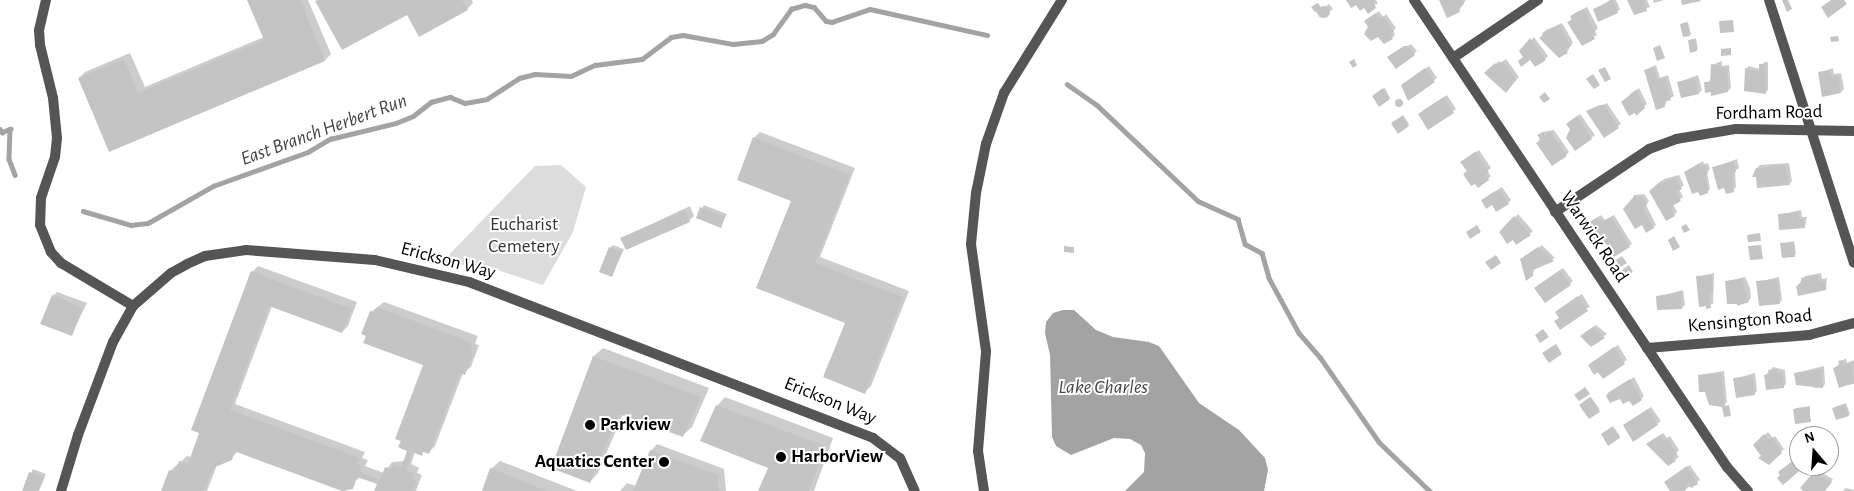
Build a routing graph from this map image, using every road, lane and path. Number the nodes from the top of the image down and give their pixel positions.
1 (46, 0) edge
2 (1062, 0) edge
3 (1414, 0) edge
4 (1538, 0) edge
5 (1769, 0) edge
6 (1453, 58) junction
7 (1810, 129) junction
8 (1854, 131) edge
9 (1555, 212) junction
10 (1854, 262) edge
11 (133, 306) junction
12 (1854, 323) edge
13 (1647, 348) junction
14 (62, 491) edge
15 (915, 491) edge
16 (984, 491) edge
17 (1748, 491) edge

1 - 11 street
2 - 16 street
3 - 6 street, Warwick Road
4 - 6 street
5 - 7 street
6 - 9 street, Warwick Road
7 - 8 street, Fordham Road
7 - 9 street, Fordham Road
7 - 10 street
9 - 13 street, Warwick Road
11 - 14 street, Erickson Way
11 - 15 street, Erickson Way
12 - 13 street, Kensington Road
13 - 17 street, Warwick Road

